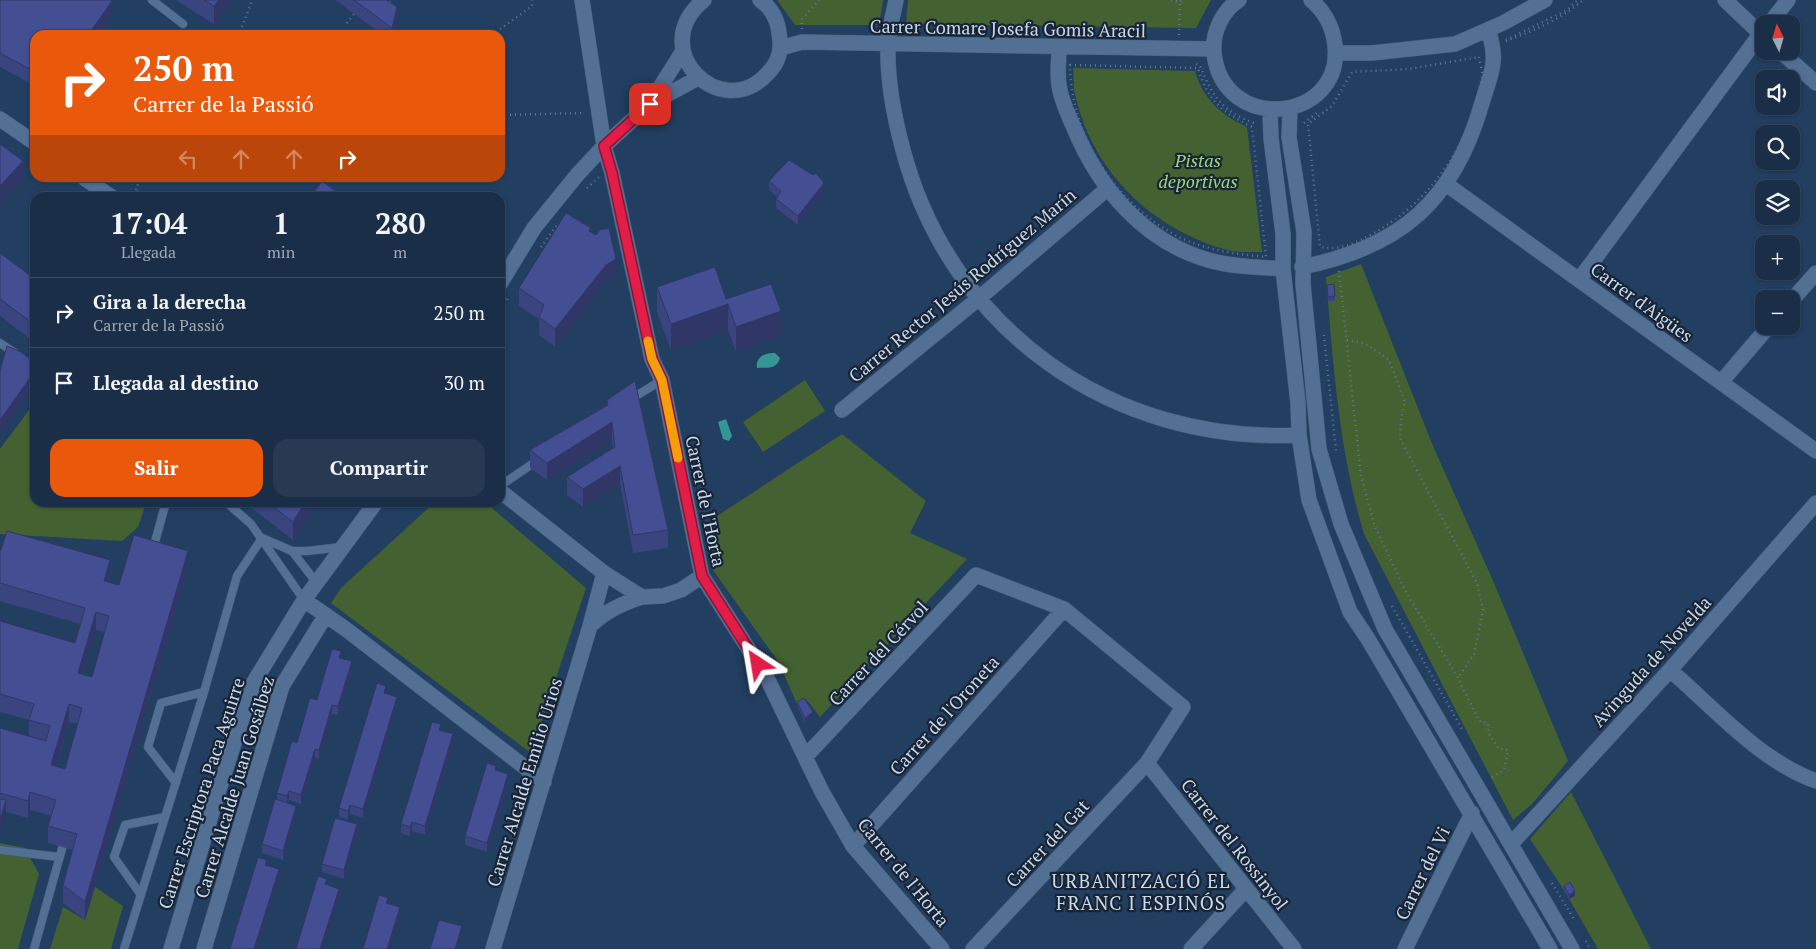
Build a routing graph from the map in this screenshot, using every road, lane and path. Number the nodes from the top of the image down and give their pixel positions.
1 (152, 0) edge
2 (252, 0) edge
3 (382, 0) edge
4 (392, 0) edge
5 (532, 0) edge
6 (582, 0) edge
7 (704, 0) edge
8 (760, 0) edge
9 (820, 0) edge
10 (896, 0) edge
11 (1171, 0) edge
12 (1183, 0) edge
13 (1312, 0) edge
14 (1545, 0) edge
15 (1578, 0) edge
16 (1583, 0) edge
17 (1725, 0) edge
18 (1788, 0) edge
19 (1236, 1) edge
20 (354, 14) dead end
21 (1776, 15) edge
22 (347, 23) dead end
23 (183, 24) dead end
24 (1755, 24) edge
25 (899, 28) dead end
26 (946, 28) dead end
27 (240, 30) edge
28 (500, 30) edge
29 (1488, 30) junction
30 (802, 33) junction
31 (1170, 33) dead end
32 (1182, 33) dead end
33 (780, 41) junction
34 (1755, 43) edge
35 (888, 44) junction
36 (1059, 47) junction
37 (1213, 49) junction
38 (683, 51) junction
39 (1479, 52) dead end
40 (1336, 53) junction
41 (1363, 59) junction
42 (1430, 60) dead end
43 (1790, 60) edge
44 (1382, 65) dead end
45 (1058, 77) junction
46 (698, 78) junction
47 (1816, 83) edge
48 (650, 104) junction
49 (1290, 108) junction
50 (1270, 110) junction
51 (599, 113) junction
52 (505, 114) edge
53 (0, 119) edge
54 (1308, 124) joint
55 (1252, 127) joint
56 (1271, 138) junction
57 (30, 140) edge
58 (604, 146) junction
59 (612, 173) junction
60 (90, 182) edge
61 (1446, 184) junction
62 (1107, 189) junction
63 (584, 191) dead end
64 (104, 192) edge
65 (562, 218) edge
66 (538, 252) dead end
67 (1336, 260) junction
68 (1302, 267) junction
69 (1283, 269) junction
70 (1816, 273) edge
71 (1579, 280) junction
72 (506, 288) edge
73 (1800, 291) edge
74 (978, 299) junction
75 (1324, 331) dead end
76 (1762, 335) edge
77 (1347, 340) junction
78 (0, 343) edge
79 (20, 357) edge
80 (662, 380) junction
81 (1722, 381) junction
82 (624, 404) edge
83 (842, 410) dead end
84 (1299, 434) junction
85 (1816, 451) edge
86 (549, 453) edge
87 (1337, 456) dead end
88 (505, 483) edge
89 (505, 495) edge
90 (1816, 504) edge
91 (165, 507) edge
92 (232, 507) edge
93 (372, 507) edge
94 (262, 538) junction
95 (343, 547) junction
96 (292, 551) junction
97 (150, 558) edge
98 (604, 573) junction
99 (702, 576) junction
100 (316, 582) junction
101 (642, 597) junction
102 (304, 600) junction
103 (1389, 600) dead end
104 (1064, 609) junction
105 (326, 615) junction
106 (590, 626) junction
107 (1670, 670) junction
108 (1458, 678) junction
109 (204, 692) junction
110 (1462, 730) dead end
111 (806, 756) junction
112 (1147, 763) junction
113 (1484, 771) dead end
114 (1488, 780) junction
115 (1816, 781) edge
116 (544, 782) junction
117 (176, 783) junction
118 (1491, 785) dead end
119 (1472, 814) junction
120 (165, 817) junction
121 (68, 828) edge
122 (1512, 842) junction
123 (853, 846) junction
124 (0, 850) edge
125 (59, 856) junction
126 (1548, 876) dead end
127 (1246, 889) junction
128 (141, 895) junction
129 (1578, 928) dead end
130 (1582, 935) dead end
131 (34, 949) edge
132 (124, 949) edge
133 (171, 949) edge
134 (204, 949) edge
135 (494, 949) edge
136 (942, 949) edge
137 (973, 949) edge
138 (1191, 949) edge
139 (1294, 949) edge
140 (1405, 949) edge
141 (1550, 949) edge
142 (1572, 949) edge
143 (1590, 949) edge

1 - 23 lane
2 - 27 path
3 - 4 path
5 - 28 path
6 - 51 street, Carrer de l'Horta
7 - 38 street
8 - 33 street
9 - 30 path
10 - 35 street
11 - 12 path
13 - 40 street
14 - 29 street
15 - 16 path
17 - 24 street
18 - 21 street
19 - 37 street
20 - 22 path
25 - 26 path
29 - 41 street
29 - 61 street
30 - 33 street, Carrer Comare Josefa Gomis Aracil
30 - 35 street, Carrer Comare Josefa Gomis Aracil
31 - 32 path
33 - 46 street
34 - 71 street
35 - 36 street, Carrer Comare Josefa Gomis Aracil
35 - 74 street
36 - 37 street, Carrer Comare Josefa Gomis Aracil
36 - 45 street
37 - 50 street
38 - 46 street
38 - 48 street
39 - 42 path
40 - 41 street
40 - 49 street
41 - 44 path
41 - 67 path
43 - 47 street
45 - 56 path
45 - 62 street
46 - 48 street
48 - 58 street
49 - 50 street
49 - 68 street
50 - 56 street
51 - 52 path
51 - 58 street, Carrer de l'Horta
53 - 57 street
54 - 54 path
55 - 55 path
56 - 69 street
58 - 59 street, Carrer de l'Horta
58 - 72 street
59 - 63 path
59 - 80 street, Carrer de l'Horta
60 - 64 street
61 - 67 street
61 - 71 street, Carrer d'Aigües
62 - 69 street
62 - 74 street, Carrer Rector Jesús Rodríguez Marín
65 - 66 path
67 - 68 street
67 - 77 path
68 - 122 street
69 - 84 street
70 - 73 street
71 - 81 street, Carrer d'Aigües
74 - 83 street, Carrer Rector Jesús Rodríguez Marín
74 - 84 street
75 - 87 path
76 - 81 street
77 - 108 path
77 - 108 path
78 - 79 lane
80 - 82 lane
80 - 99 street, Carrer de l'Horta
81 - 85 street, Carrer d'Aigües
84 - 119 street
86 - 88 lane
89 - 98 street
90 - 107 street, Avinguda de Novelda
91 - 97 lane
92 - 94 lane
93 - 95 street, Carrer Escriptora Paca Aguirre
94 - 96 lane
94 - 102 lane
94 - 109 lane
95 - 96 lane
95 - 100 street, Carrer Escriptora Paca Aguirre
96 - 100 lane
98 - 101 street
98 - 106 street, Carrer Alcalde Emilio Urios
99 - 101 street
99 - 111 street, Carrer de l'Horta
100 - 102 street, Carrer Escriptora Paca Aguirre
101 - 106 street
102 - 105 street
102 - 133 street, Carrer Escriptora Paca Aguirre
103 - 110 path
104 - 111 street, Carrer del Cérvol
104 - 112 street, Carrer del Gat
104 - 123 street, Carrer de l'Oroneta
105 - 116 street
105 - 134 street, Carrer Alcalde Juan Gosálbez
106 - 116 street, Carrer Alcalde Emilio Urios
107 - 115 street
107 - 122 street, Avinguda de Novelda
108 - 114 path
109 - 117 lane
109 - 117 lane
111 - 123 street, Carrer de l'Horta
112 - 127 street, Carrer del Rossinyol
112 - 137 street, Carrer del Gat
113 - 114 path
114 - 118 path
116 - 135 street, Carrer Alcalde Emilio Urios
117 - 120 lane
119 - 140 street, Carrer del Vi
119 - 141 street
120 - 128 lane
120 - 128 lane
121 - 125 lane
122 - 142 street
123 - 136 street, Carrer de l'Horta
124 - 125 lane
125 - 131 lane
126 - 129 path
127 - 138 street
127 - 139 street, Carrer del Rossinyol
128 - 132 lane
130 - 143 path

